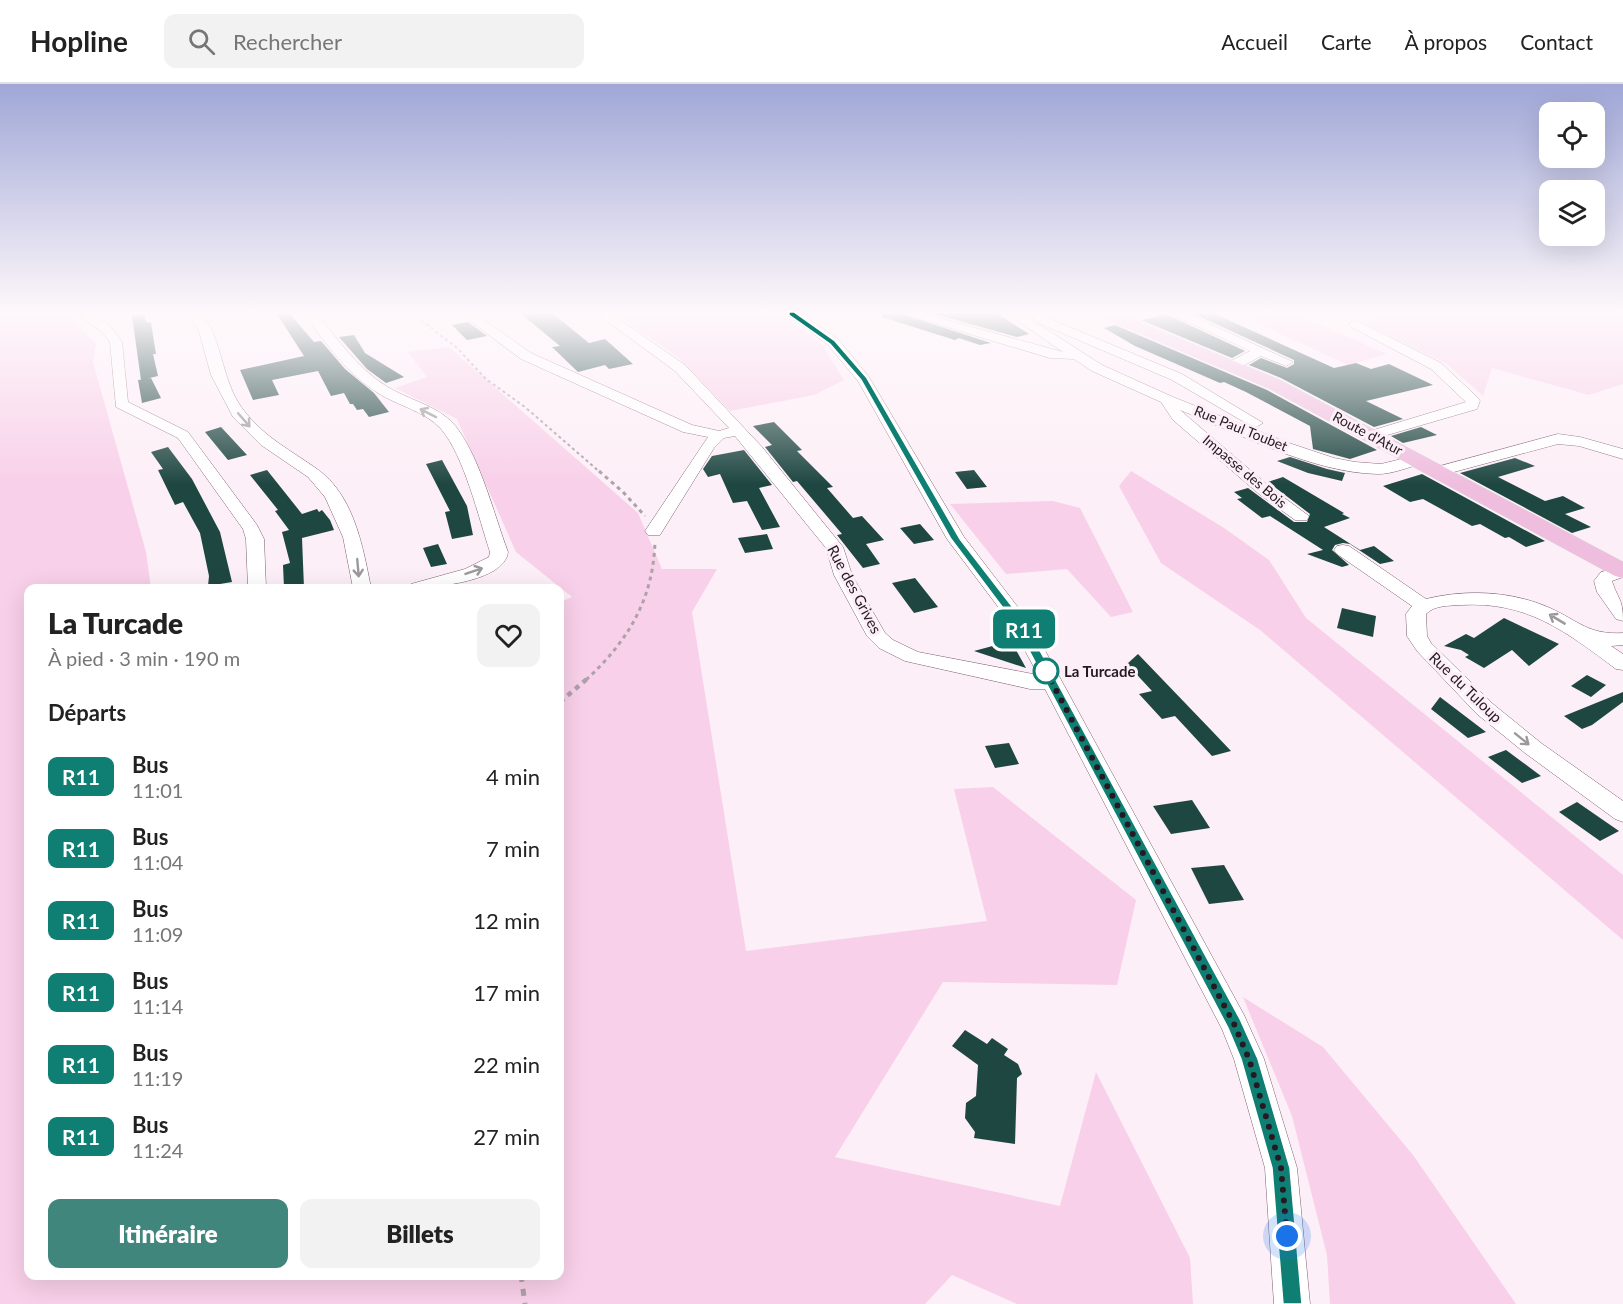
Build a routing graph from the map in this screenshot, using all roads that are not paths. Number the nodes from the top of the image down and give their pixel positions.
1 (118, 370) edge
2 (217, 370) edge
3 (354, 370) edge
4 (557, 370) edge
5 (682, 370) edge
6 (856, 370) edge
7 (1105, 370) edge
8 (1161, 370) edge
9 (1244, 370) edge
10 (1440, 370) edge
11 (1168, 400) junction
12 (728, 433) junction
13 (1372, 435) junction
14 (1623, 454) edge
15 (1310, 455) junction
16 (1418, 460) junction
17 (1439, 471) junction
18 (1300, 516) dead end
19 (654, 531) road end
20 (1344, 550) dead end
21 (1623, 571) edge
22 (257, 584) edge
23 (361, 584) edge
24 (431, 584) edge
25 (1423, 605) junction
26 (1623, 615) edge
27 (1583, 635) junction
28 (1623, 639) edge
29 (1623, 664) edge
30 (1052, 682) junction
31 (1623, 813) edge
32 (1292, 1304) edge

1 - 22 street
2 -> 23 street
24 -> 3 street
4 - 12 street
5 - 12 street, Rue des Grives
6 - 30 street
7 - 11 street, Rue Paul Toubet
8 - 15 street
9 - 13 main road, Route d'Atur
10 - 13 street
11 - 15 street, Rue Paul Toubet
11 - 18 street, Impasse des Bois
12 - 19 street
12 - 30 street, Rue des Grives
13 - 16 main road, Route d'Atur
14 - 17 street
15 - 16 street, Rue Paul Toubet
16 - 17 main road, Route d'Atur
17 - 21 main road, Route d'Atur
20 - 25 street
21 - 26 street
27 -> 25 street
25 -> 31 street, Rue du Tuloup
27 - 28 street
27 - 29 street
30 - 32 street

